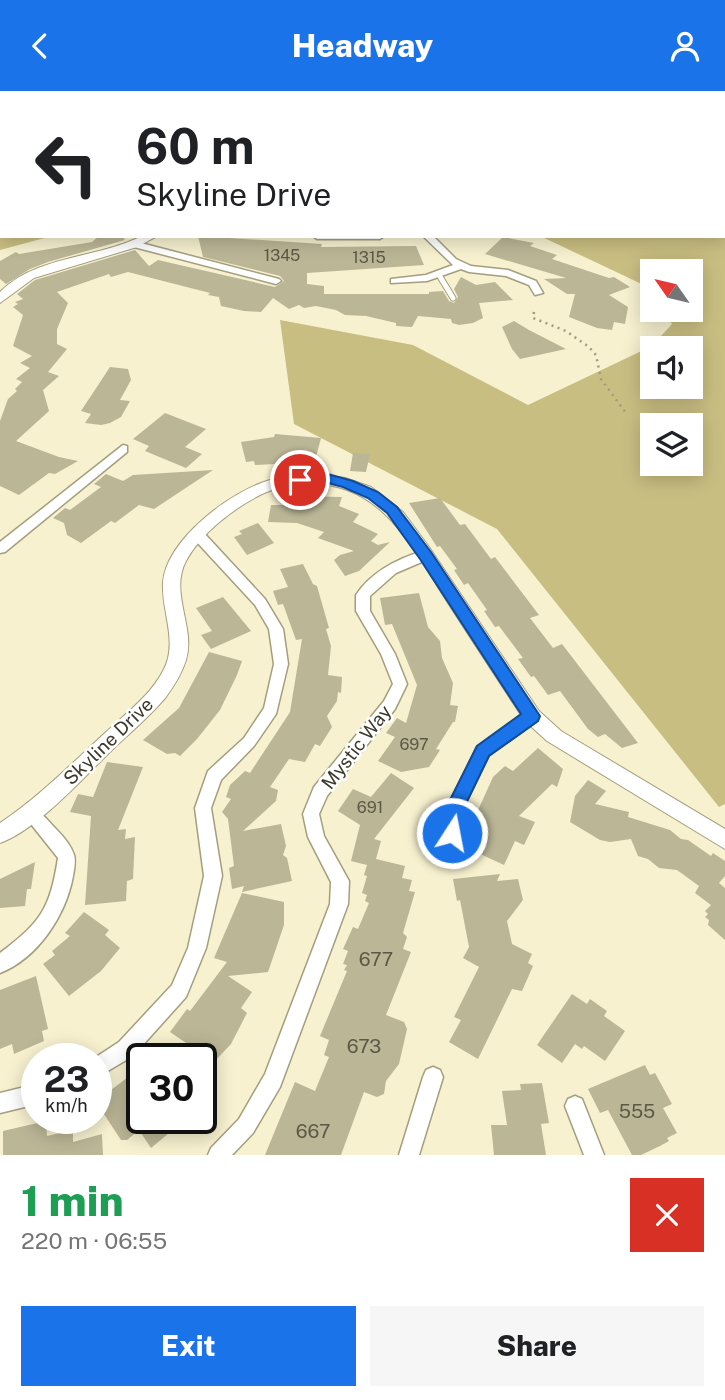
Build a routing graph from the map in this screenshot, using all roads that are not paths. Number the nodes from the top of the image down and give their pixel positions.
1 (148, 238) edge
2 (430, 238) edge
3 (137, 245) junction
4 (462, 265) junction
5 (439, 275) junction
6 (276, 281) dead end
7 (394, 281) dead end
8 (538, 293) dead end
9 (453, 298) dead end
10 (0, 299) edge
11 (123, 449) dead end
12 (199, 536) junction
13 (0, 549) edge
14 (426, 555) junction
15 (532, 716) junction
16 (31, 814) junction
17 (0, 834) edge
18 (725, 841) edge
19 (452, 852) dead end
20 (0, 964) edge
21 (112, 1058) edge
22 (433, 1077) dead end
23 (21, 1098) edge
24 (0, 1103) edge
25 (575, 1106) dead end
26 (218, 1155) edge
27 (409, 1155) edge
28 (594, 1155) edge

1 - 3 street
2 - 4 street
3 - 6 street
3 - 10 street
4 - 5 street
4 - 8 street
5 - 7 street
5 - 9 lane
11 - 13 street
12 - 14 street, Skyline Drive
12 - 16 street, Skyline Drive
12 - 21 street
14 - 15 street, Skyline Drive
14 - 26 street, Mystic Way
15 - 18 street, Skyline Drive
15 - 19 street
16 - 17 street, Skyline Drive
16 - 20 street
22 - 27 street
23 - 24 street
25 - 28 street

